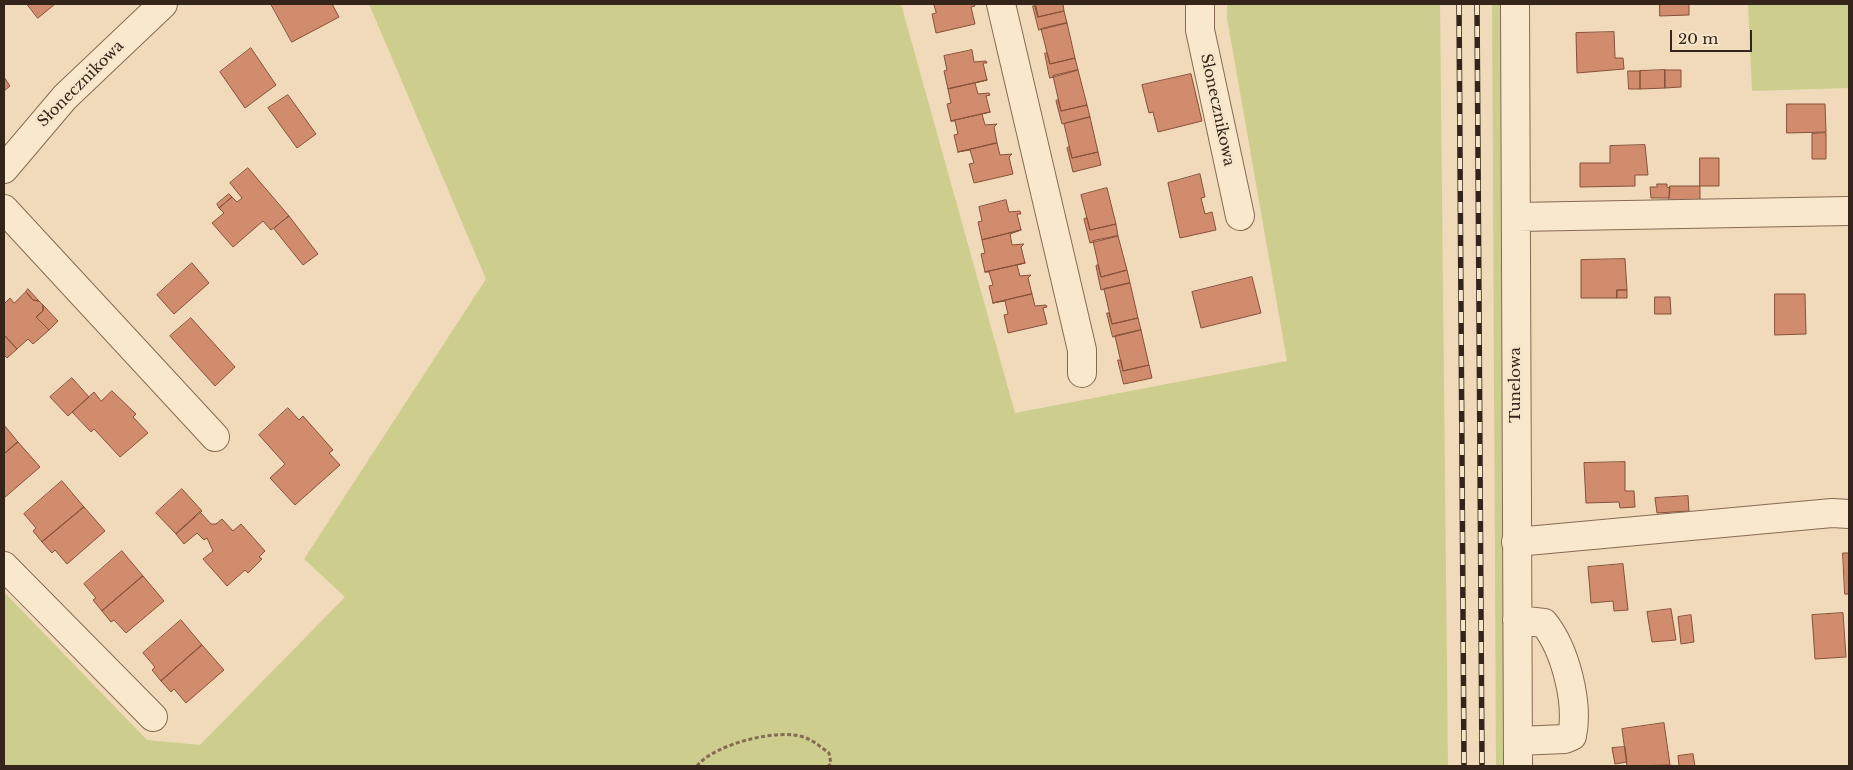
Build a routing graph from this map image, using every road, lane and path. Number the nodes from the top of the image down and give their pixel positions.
1 (163, 4) edge
2 (1001, 4) edge
3 (1200, 4) edge
4 (1515, 4) edge
5 (4, 169) edge
6 (4, 209) edge
7 (1849, 211) edge
8 (1240, 216) dead end
9 (1516, 217) junction
10 (1082, 373) dead end
11 (215, 437) dead end
12 (1849, 514) edge
13 (1516, 542) junction
14 (4, 566) edge
15 (1517, 620) junction
16 (153, 717) dead end
17 (1518, 753) edge
18 (697, 766) edge
19 (828, 766) edge

1 - 5 street, Słonecznikowa
2 - 10 street
3 - 8 street, Słonecznikowa
4 - 9 street, Tunelowa
6 - 11 street
7 - 9 street
9 - 13 street, Tunelowa
12 - 13 street
13 - 15 street, Tunelowa
14 - 16 street
15 - 17 street, Tunelowa
15 - 17 street
18 - 19 path

